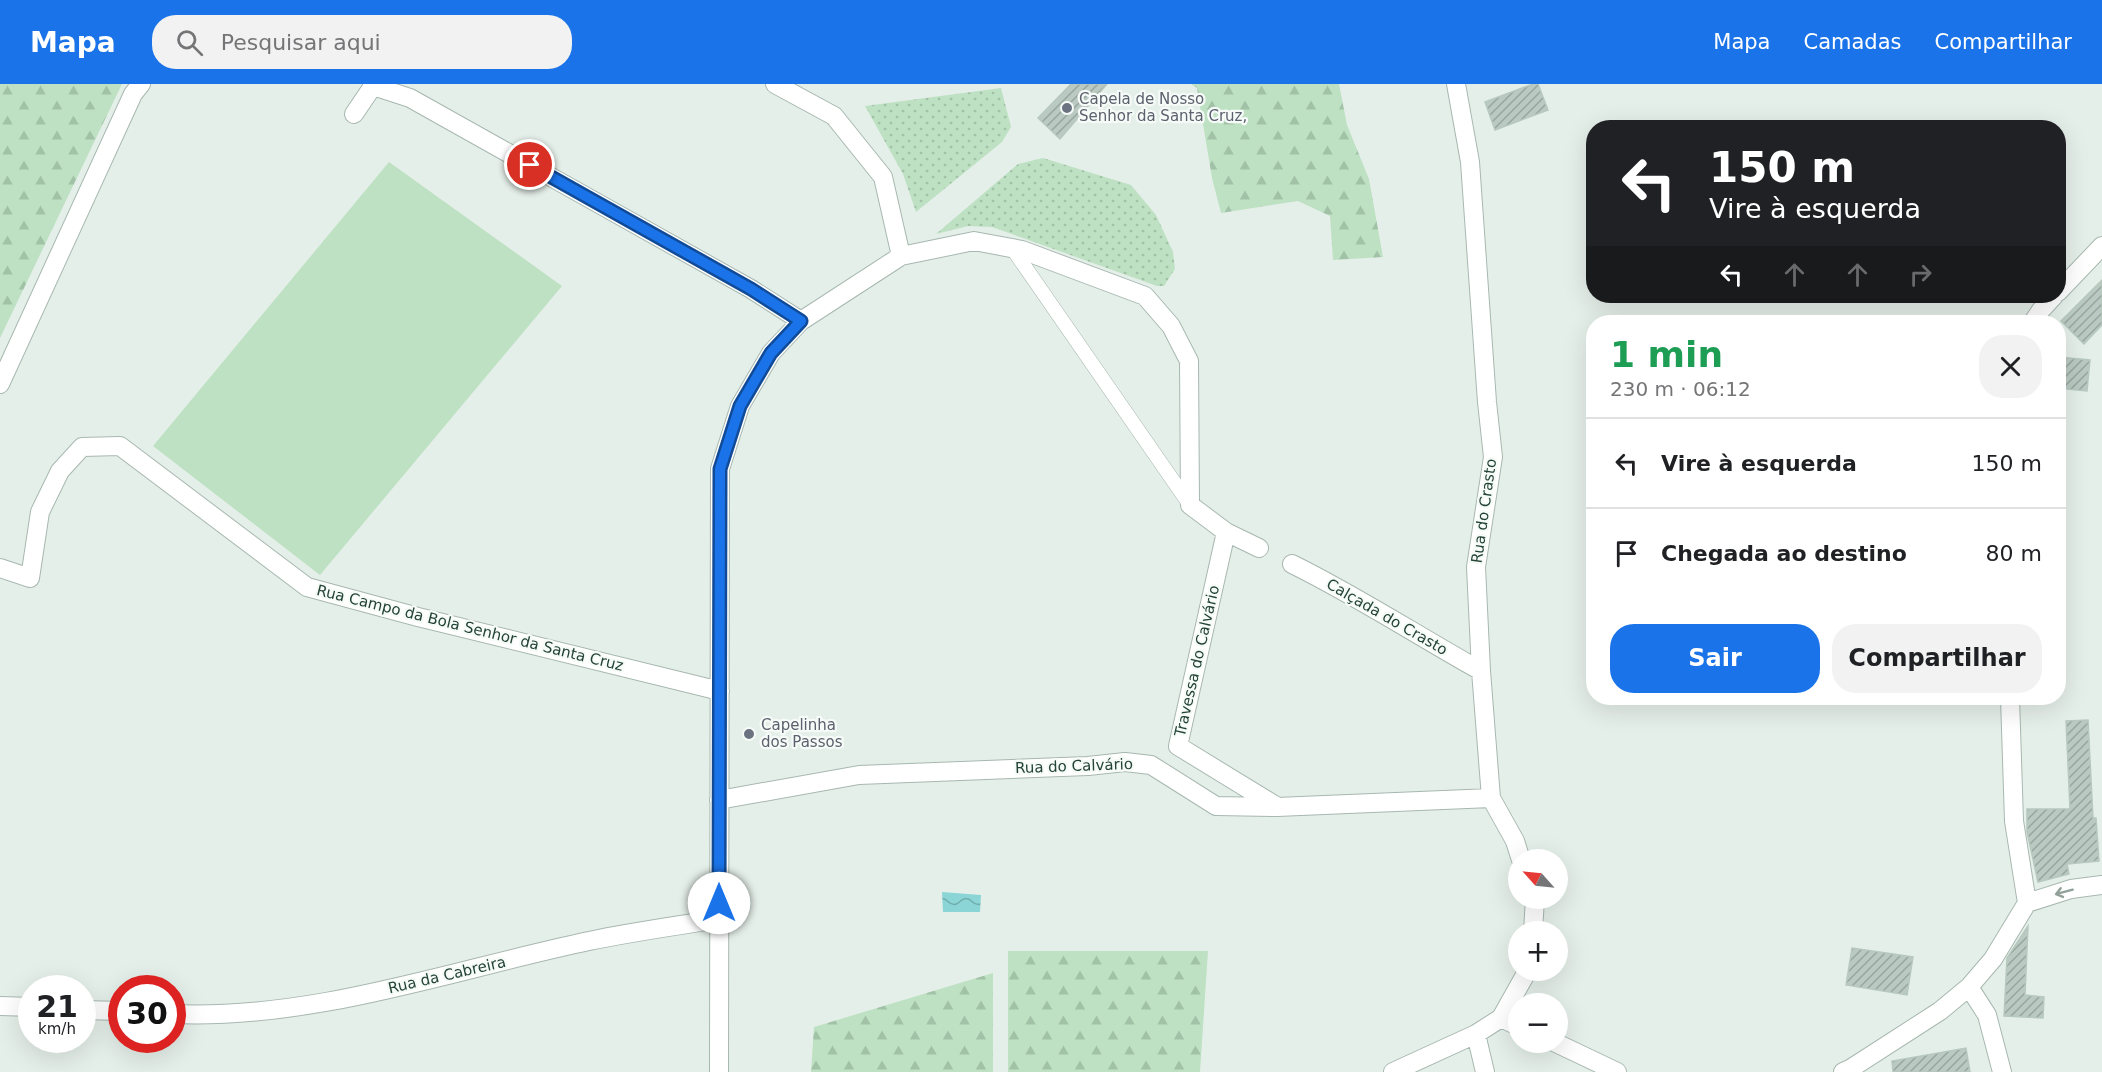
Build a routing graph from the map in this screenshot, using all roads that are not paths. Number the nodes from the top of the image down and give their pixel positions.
1 (141, 84) edge
2 (775, 84) edge
3 (1456, 84) edge
4 (354, 114) dead end
5 (2102, 246) edge
6 (1012, 248) junction
7 (901, 256) junction
8 (2066, 284) edge
9 (2048, 303) edge
10 (2038, 315) edge
11 (801, 321) junction
12 (0, 384) edge
13 (1190, 505) junction
14 (1226, 532) junction
15 (1259, 548) dead end
16 (1292, 564) dead end
17 (0, 568) edge
18 (1481, 671) junction
19 (720, 691) junction
20 (2010, 705) edge
21 (1491, 798) junction
22 (719, 800) junction
23 (1277, 807) junction
24 (1517, 849) edge
25 (2102, 885) edge
26 (2027, 903) junction
27 (719, 919) junction
28 (1969, 987) junction
29 (0, 1006) edge
30 (18, 1007) edge
31 (186, 1015) edge
32 (1508, 1023) edge
33 (1476, 1034) junction
34 (1568, 1049) edge
35 (719, 1072) edge
36 (1393, 1072) edge
37 (1485, 1072) edge
38 (1617, 1072) edge
39 (1843, 1072) edge
40 (2002, 1072) edge

1 - 12 street
2 - 7 street
3 - 18 street, Rua do Crasto
4 - 11 street
5 - 8 street
6 - 7 street
6 - 13 lane
6 - 13 street
7 - 11 street
9 - 10 street
11 - 19 street
13 - 14 street
14 - 15 street
14 - 23 street, Travessa do Calvário
16 - 18 street, Calçada do Crasto
17 - 19 street, Rua Campo da Bola Senhor da Santa Cruz
18 - 21 street, Rua do Crasto
19 - 22 street
20 - 26 street
21 - 23 street, Rua do Calvário
21 - 24 street, Rua do Crasto
22 - 23 street, Rua do Calvário
22 - 27 street
25 -> 26 street
26 - 28 street
27 - 31 street, Rua da Cabreira
27 - 35 street
28 - 39 street
28 - 40 street
29 - 30 street
32 - 33 street
33 - 36 street
33 - 37 street
34 - 38 street

